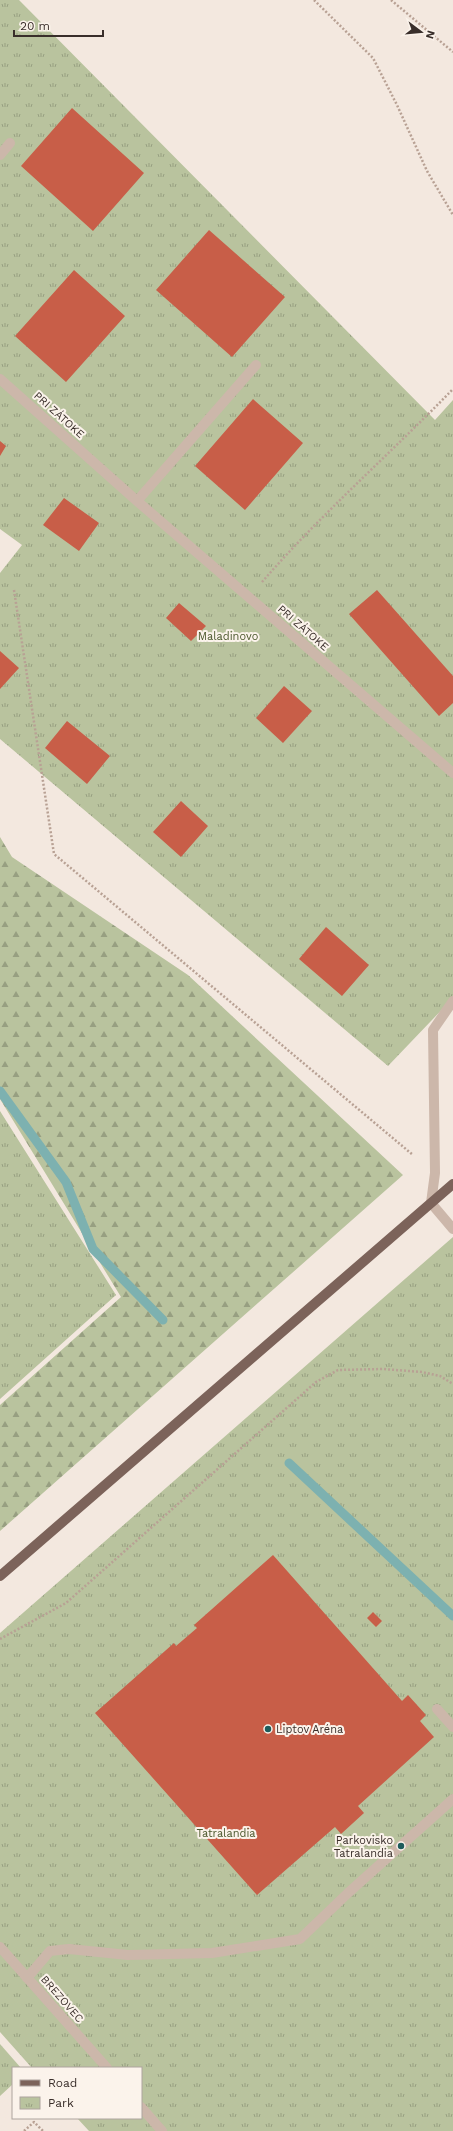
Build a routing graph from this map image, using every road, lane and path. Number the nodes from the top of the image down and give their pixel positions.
1 (314, 0) edge
2 (391, 0) edge
3 (453, 52) edge
4 (10, 143) dead end
5 (0, 155) edge
6 (453, 215) edge
7 (256, 365) dead end
8 (0, 379) edge
9 (453, 389) edge
10 (137, 501) junction
11 (14, 590) dead end
12 (249, 598) junction
13 (453, 773) edge
14 (453, 1001) edge
15 (435, 1173) junction
16 (453, 1184) edge
17 (432, 1203) junction
18 (453, 1229) edge
19 (453, 1384) edge
20 (0, 1576) edge
21 (0, 1639) edge
22 (437, 1709) dead end
23 (453, 1726) edge
24 (453, 1799) edge
25 (0, 1947) edge
26 (27, 1978) junction
27 (106, 2067) edge
28 (142, 2108) edge
29 (24, 2131) edge
30 (43, 2131) edge
31 (162, 2131) edge

1 - 6 path
2 - 3 path
4 - 5 street
7 - 10 street
8 - 10 street, PRI ZÁTOKE
9 - 12 path
10 - 12 street, PRI ZÁTOKE
11 - 15 path
12 - 13 street, PRI ZÁTOKE
14 - 15 street
15 - 17 street
16 - 17 main road
17 - 18 street
17 - 20 main road
19 - 21 path
22 - 23 street
24 - 26 street
25 - 26 street, BREZOVEC
26 - 27 street, BREZOVEC
28 - 31 street
29 - 30 path

